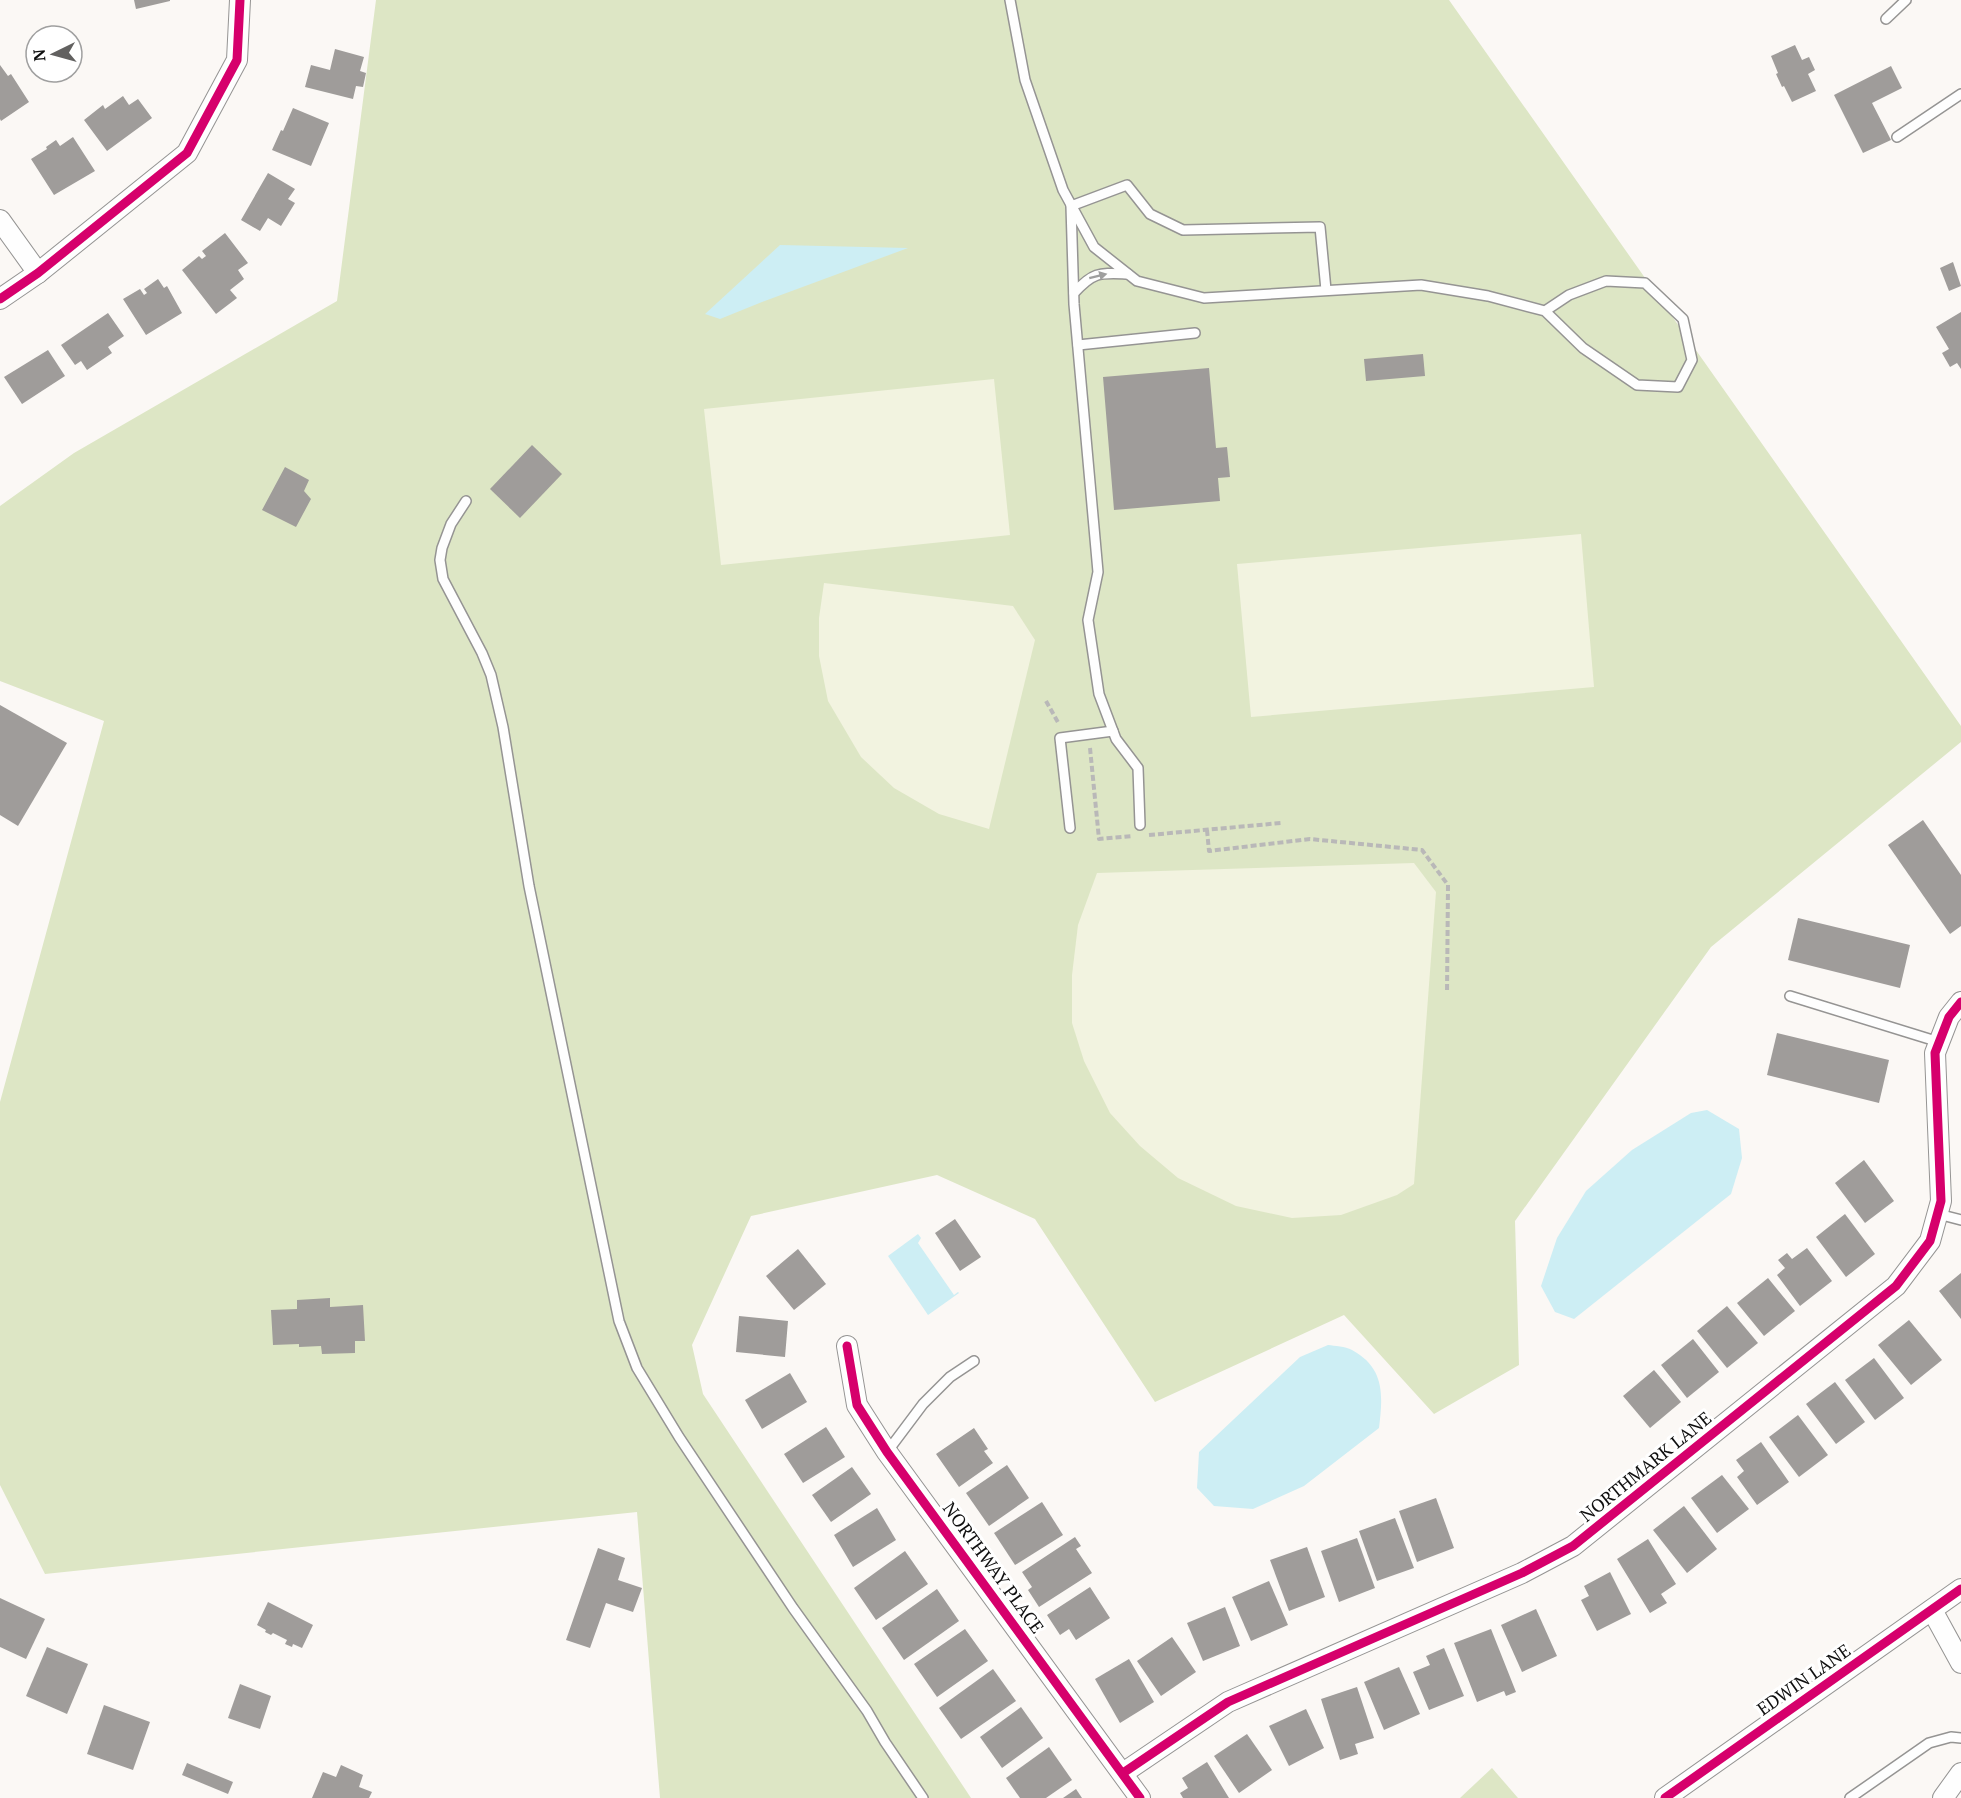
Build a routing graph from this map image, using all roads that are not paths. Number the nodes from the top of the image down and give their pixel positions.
1 (240, 0) edge
2 (1010, 0) edge
3 (1906, 0) edge
4 (1886, 19) dead end
5 (1961, 94) edge
6 (1897, 137) dead end
7 (1071, 206) junction
8 (0, 220) edge
9 (38, 273) junction
10 (1128, 274) junction
11 (1326, 291) junction
12 (1074, 292) junction
13 (0, 299) edge
14 (1545, 311) junction
15 (1195, 333) dead end
16 (1078, 345) junction
17 (466, 501) dead end
18 (1113, 731) junction
19 (1140, 825) dead end
20 (1070, 828) dead end
21 (1790, 996) dead end
22 (1961, 1002) edge
23 (1939, 1042) junction
24 (1938, 1214) junction
25 (1961, 1220) edge
26 (846, 1346) dead end
27 (974, 1361) dead end
28 (887, 1452) junction
29 (1961, 1589) edge
30 (1932, 1610) junction
31 (1961, 1663) edge
32 (1961, 1738) edge
33 (1123, 1773) junction
34 (1961, 1773) edge
35 (923, 1798) edge
36 (1140, 1798) edge
37 (1665, 1798) edge
38 (1850, 1798) edge
39 (1943, 1798) edge

1 - 9 street
2 - 7 lane
3 - 4 lane
5 - 6 lane
7 - 10 lane
7 - 11 lane
7 - 12 lane
8 - 9 street
9 - 13 street
10 - 11 lane
12 -> 10 lane
11 - 14 lane
12 - 16 lane
14 - 14 lane
15 - 16 lane
16 - 18 lane
17 - 35 lane
18 - 19 lane
18 - 20 lane
21 - 23 lane
22 - 23 street, NORTHMARK LANE
23 - 24 street, NORTHMARK LANE
24 - 25 lane
24 - 33 street, NORTHMARK LANE
26 - 28 street, NORTHWAY PLACE
27 - 28 lane
28 - 33 street, NORTHWAY PLACE
29 - 30 street, EDWIN LANE
30 - 31 street
30 - 37 street, EDWIN LANE
32 - 38 lane
33 - 36 street, NORTHWAY PLACE
34 - 39 street

